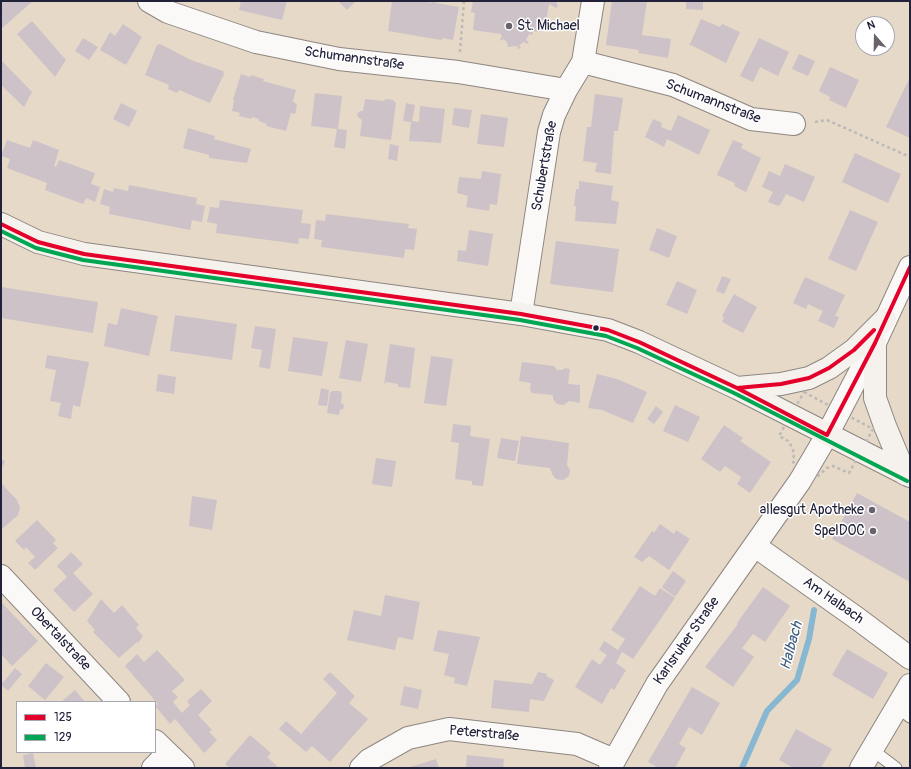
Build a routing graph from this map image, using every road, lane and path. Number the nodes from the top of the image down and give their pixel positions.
1 (149, 1) edge
2 (464, 1) edge
3 (593, 1) edge
4 (583, 62) junction
5 (458, 72) junction
6 (566, 90) junction
7 (794, 124) joint
8 (910, 158) edge
9 (1, 224) edge
10 (910, 267) edge
11 (521, 314) junction
12 (885, 319) junction
13 (874, 343) junction
14 (737, 388) junction
15 (827, 435) junction
16 (908, 475) edge
17 (755, 546) junction
18 (1, 576) edge
19 (910, 658) edge
20 (910, 685) edge
21 (118, 701) edge
22 (904, 712) edge
23 (871, 749) junction
24 (612, 764) edge
25 (361, 768) edge
26 (861, 768) edge
27 (896, 768) edge

1 - 5 street, Schumannstraße
2 - 5 path
3 - 4 street, Schubertstraße
4 - 6 street, Schubertstraße
4 - 7 street, Schumannstraße
5 - 6 street, Schumannstraße
6 - 11 street, Schubertstraße
7 - 8 path
9 - 11 main road
10 - 12 street, Karlsruher Straße
11 - 14 main road
12 - 13 street, Karlsruher Straße
12 - 14 main road
13 - 15 street, Karlsruher Straße
13 - 16 main road
14 - 15 main road
15 - 16 main road
15 - 17 street, Karlsruher Straße
17 - 19 street, Am Halbach
17 - 24 street, Karlsruher Straße
18 - 21 street, Obertalstraße
20 - 22 street
22 - 23 street
23 - 26 street
23 - 27 lane
24 - 25 street, Peterstraße

